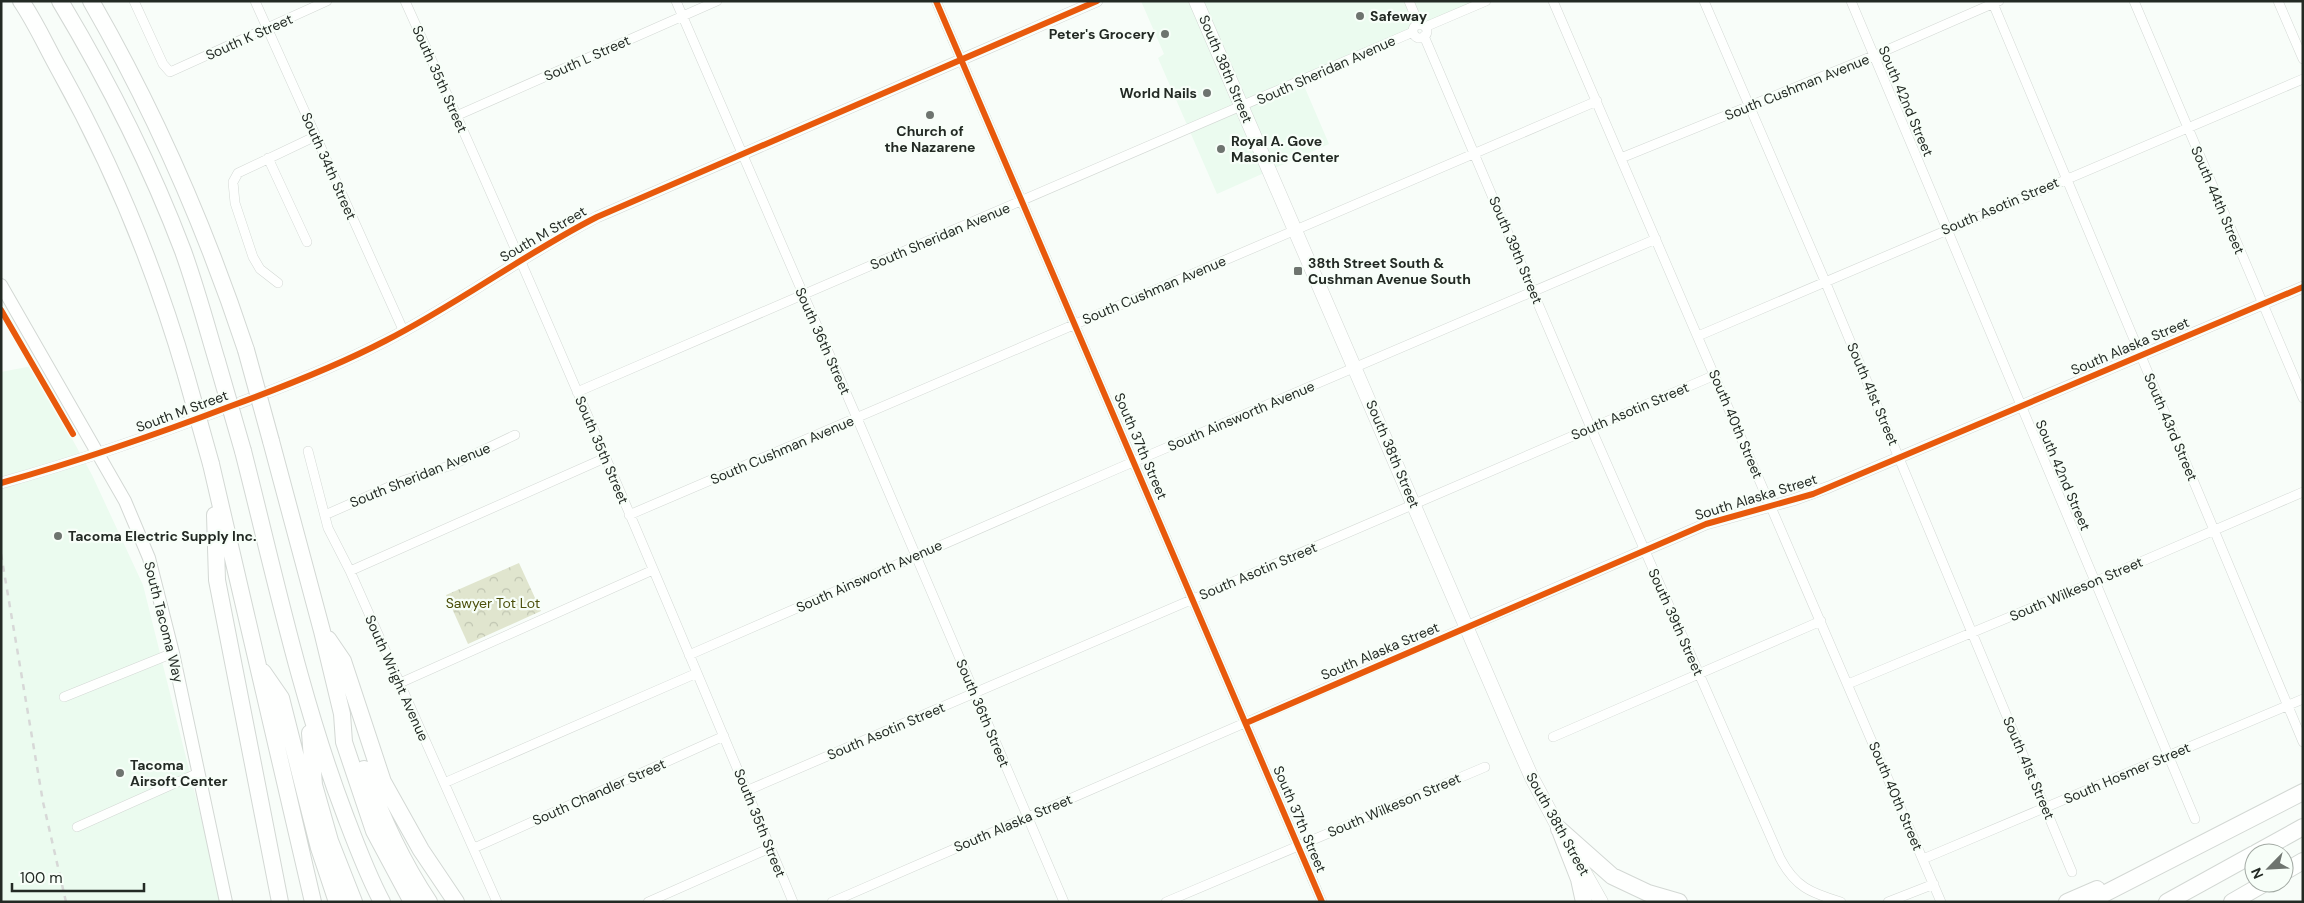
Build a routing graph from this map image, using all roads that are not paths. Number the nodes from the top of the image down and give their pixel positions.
1 (21, 1) edge
2 (60, 1) edge
3 (91, 1) edge
4 (134, 1) edge
5 (255, 1) edge
6 (328, 1) edge
7 (405, 1) edge
8 (676, 1) edge
9 (717, 1) edge
10 (936, 1) edge
11 (1097, 1) edge
12 (1196, 1) edge
13 (1409, 1) edge
14 (1486, 1) edge
15 (1553, 1) edge
16 (1704, 1) edge
17 (1851, 1) edge
18 (2134, 1) edge
19 (2278, 1) edge
20 (1995, 2) edge
21 (682, 16) junction
22 (268, 28) junction
23 (1420, 30) junction
24 (1873, 56) junction
25 (2303, 59) edge
26 (961, 60) junction
27 (2303, 79) edge
28 (1596, 101) junction
29 (1750, 106) junction
30 (1242, 107) junction
31 (456, 116) junction
32 (2188, 128) junction
33 (316, 136) junction
34 (1474, 153) junction
35 (742, 154) junction
36 (268, 158) junction
37 (1621, 158) junction
38 (2068, 177) junction
39 (1022, 201) junction
40 (1945, 229) junction
41 (1296, 230) junction
42 (1656, 239) junction
43 (307, 242) dead end
44 (520, 261) junction
45 (1825, 281) junction
46 (278, 283) dead end
47 (1, 285) edge
48 (2303, 287) edge
49 (1534, 292) junction
50 (803, 295) junction
51 (2262, 304) junction
52 (1076, 324) junction
53 (404, 332) junction
54 (1698, 336) junction
55 (2141, 355) junction
56 (1355, 368) junction
57 (1715, 375) junction
58 (577, 392) junction
59 (2303, 398) edge
60 (2020, 405) junction
61 (857, 418) junction
62 (1591, 428) junction
63 (515, 436) dead end
64 (308, 451) dead end
65 (99, 455) junction
66 (1899, 456) junction
67 (605, 458) junction
68 (1134, 462) junction
69 (212, 471) junction
70 (1, 484) edge
71 (2303, 492) edge
72 (1414, 504) junction
73 (1771, 507) junction
74 (325, 515) junction
75 (629, 515) junction
76 (2214, 529) junction
77 (1645, 551) junction
78 (916, 556) junction
79 (653, 570) junction
80 (350, 571) junction
81 (2094, 582) junction
82 (1193, 599) junction
83 (1821, 621) junction
84 (1466, 627) junction
85 (322, 631) junction
86 (1972, 633) junction
87 (173, 653) junction
88 (689, 655) junction
89 (257, 664) junction
90 (697, 673) junction
91 (1698, 673) junction
92 (400, 683) junction
93 (1848, 684) junction
94 (974, 693) junction
95 (64, 696) dead end
96 (2303, 700) edge
97 (308, 706) junction
98 (2288, 706) junction
99 (342, 714) junction
100 (1246, 723) junction
101 (724, 736) junction
102 (1552, 737) dead end
103 (2303, 742) edge
104 (2167, 756) junction
105 (1485, 767) dead end
106 (198, 773) junction
107 (444, 783) junction
108 (746, 790) junction
109 (2303, 792) edge
110 (2045, 807) junction
111 (1028, 817) junction
112 (2195, 819) dead end
113 (77, 827) dead end
114 (2303, 827) edge
115 (1559, 829) junction
116 (2211, 839) junction
117 (2275, 843) edge
118 (1298, 846) junction
119 (474, 848) junction
120 (770, 848) junction
121 (1923, 858) junction
122 (2244, 860) edge
123 (2072, 872) dead end
124 (1934, 884) junction
125 (2248, 893) edge
126 (312, 900) edge
127 (226, 902) edge
128 (280, 902) edge
129 (337, 902) edge
130 (354, 902) edge
131 (382, 902) edge
132 (412, 902) edge
133 (430, 902) edge
134 (456, 902) edge
135 (497, 902) edge
136 (648, 902) edge
137 (792, 902) edge
138 (832, 902) edge
139 (1064, 902) edge
140 (1166, 902) edge
141 (1322, 902) edge
142 (1584, 902) edge
143 (1601, 902) edge
144 (1679, 902) edge
145 (1841, 902) edge
146 (1888, 902) edge
147 (1942, 902) edge
148 (2067, 902) edge
149 (2088, 902) edge
150 (2167, 902) edge
151 (2232, 902) edge

1 - 69 highway, bridge
2 - 97 highway, bridge
3 - 85 highway, bridge
4 - 22 street, South K Street
5 - 22 street, South 34th Street
6 - 22 street, South K Street
7 - 31 street, South 35th Street
8 - 21 street, South 36th Street
9 - 21 street, South L Street
10 - 26 street, South 37th Street
11 - 26 street, South M Street
12 - 30 main road, South 38th Street
13 - 23 street, South 39th Street
14 - 23 street, South Sheridan Avenue
15 - 28 street, South 40th Street
16 - 29 street, South 41st Street
17 - 24 street, South 42nd Street
18 - 32 street, South 44th Street
19 - 25 street
20 - 24 street, South Cushman Avenue
20 - 38 street, South 43rd Street
21 - 31 street, South L Street
21 - 35 street, South 36th Street
22 - 33 street, South 34th Street
23 - 30 street, South Sheridan Avenue
23 - 34 street, South 39th Street
24 - 29 street, South Cushman Avenue
24 - 40 street, South 42nd Street
26 - 35 street, South M Street
26 - 39 street, South 37th Street
27 - 32 street, South Asotin Street
28 - 34 street, South Cushman Avenue
28 - 37 street, South 40th Street
29 - 37 street, South Cushman Avenue
29 - 45 street, South 41st Street
30 - 39 street, South Sheridan Avenue
30 - 41 main road, South 38th Street
31 - 44 street, South 35th Street
32 - 38 street, South Asotin Street
32 - 51 street, South 44th Street
33 - 36 street
33 - 53 street, South 34th Street
34 - 41 street, South Cushman Avenue
34 - 49 street, South 39th Street
35 - 44 street, South M Street
35 - 50 street, South 36th Street
36 - 43 street
36 - 46 street
37 - 42 street, South 40th Street
38 - 40 street, South Asotin Street
38 - 55 street, South 43rd Street
39 - 50 street, South Sheridan Avenue
39 - 52 street, South 37th Street
40 - 45 street, South Asotin Street
40 - 60 street, South 42nd Street
41 - 52 street, South Cushman Avenue
41 - 56 main road, South 38th Street
42 - 49 street, South Ainsworth Avenue
42 - 54 street, South 40th Street
44 - 53 street, South M Street
44 - 58 street, South 35th Street
45 - 54 street, South Asotin Street
45 - 66 street, South 41st Street
47 - 65 main road, South Tacoma Way
48 - 51 street, South Alaska Street
49 - 56 street, South Ainsworth Avenue
49 - 62 street, South 39th Street
50 - 58 street, South Sheridan Avenue
50 - 61 street, South 36th Street
51 - 55 street, South Alaska Street
51 - 59 street, South 44th Street
52 - 61 street, South Cushman Avenue
52 - 68 street, South 37th Street
53 - 65 street, South M Street
54 - 57 street, South 40th Street
55 - 60 street, South Alaska Street
55 - 76 street, South 43rd Street
56 - 68 street, South Ainsworth Avenue
56 - 72 main road, South 38th Street
57 - 62 street, South Asotin Street
57 - 73 street, South 40th Street
58 - 67 street, South 35th Street
60 - 66 street, South Alaska Street
60 - 81 street, South 42nd Street
61 - 75 street, South Cushman Avenue
61 - 78 street, South 36th Street
62 - 72 street, South Asotin Street
62 - 77 street, South 39th Street
63 - 74 street, South Sheridan Avenue
64 - 74 street, South Wright Avenue
65 - 70 street, South M Street
65 - 87 main road, South Tacoma Way
66 - 73 street, South Alaska Street
66 - 86 street, South 41st Street
67 - 75 street, South 35th Street
67 - 80 street
68 - 78 street, South Ainsworth Avenue
68 - 82 street, South 37th Street
69 - 89 highway
69 - 128 highway
71 - 76 street, South Wilkeson Street
72 - 82 street, South Asotin Street
72 - 84 main road, South 38th Street
73 - 77 street, South Alaska Street
73 - 83 street, South 40th Street
74 - 80 street, South Wright Avenue
75 - 79 street, South 35th Street
76 - 81 street, South Wilkeson Street
76 - 98 street, South 43rd Street
77 - 84 street, South Alaska Street
77 - 91 street, South 39th Street
78 - 88 street, South Ainsworth Avenue
78 - 94 street, South 36th Street
79 - 88 street, South 35th Street
79 - 92 street
80 - 92 street, South Wright Avenue
81 - 86 street, South Wilkeson Street
81 - 104 street, South 42nd Street
82 - 94 street, South Asotin Street
82 - 100 street, South 37th Street
83 - 91 street
83 - 93 street, South 40th Street
84 - 100 street, South Alaska Street
84 - 115 main road, South 38th Street
85 - 99 highway
85 - 134 highway
86 - 93 street, South Wilkeson Street
86 - 110 street, South 41st Street
87 - 95 street
87 - 106 main road, South Tacoma Way
88 - 90 street, South 35th Street
89 - 126 highway
89 - 129 highway
90 - 101 street, South 35th Street
90 - 107 street
91 - 102 street
91 - 145 street, South 39th Street
92 - 107 street, South Wright Avenue
93 - 121 street, South 40th Street
94 - 108 street, South Asotin Street
94 - 111 street, South 36th Street
96 - 98 street, South Hosmer Street
97 - 130 highway
97 - 131 highway
98 - 103 street, South 43rd Street
98 - 104 street, South Hosmer Street
99 - 132 highway
99 - 133 highway
100 - 111 street, South Alaska Street
100 - 118 street, South 37th Street
101 - 108 street, South 35th Street
101 - 119 street, South Chandler Street
104 - 110 street, South Hosmer Street
104 - 112 street, South 42nd Street
105 - 118 street, South Wilkeson Street
106 - 113 street
106 - 127 main road, South Tacoma Way
107 - 119 street, South Wright Avenue
108 - 120 street, South 35th Street
109 - 116 highway
110 - 121 street, South Hosmer Street
110 - 123 street, South 41st Street
111 - 138 street, South Alaska Street
111 - 139 street, South 36th Street
114 - 117 highway
115 - 142 highway
115 - 143 main road, South 38th Street
115 - 144 highway
116 - 148 highway
116 - 149 highway
118 - 140 street, South Wilkeson Street
118 - 141 street, South 37th Street
119 - 135 street, South Wright Avenue
120 - 136 street
120 - 137 street, South 35th Street
121 - 124 street, South 40th Street
122 - 150 highway
124 - 146 street
124 - 147 street, South 40th Street
125 - 151 highway

